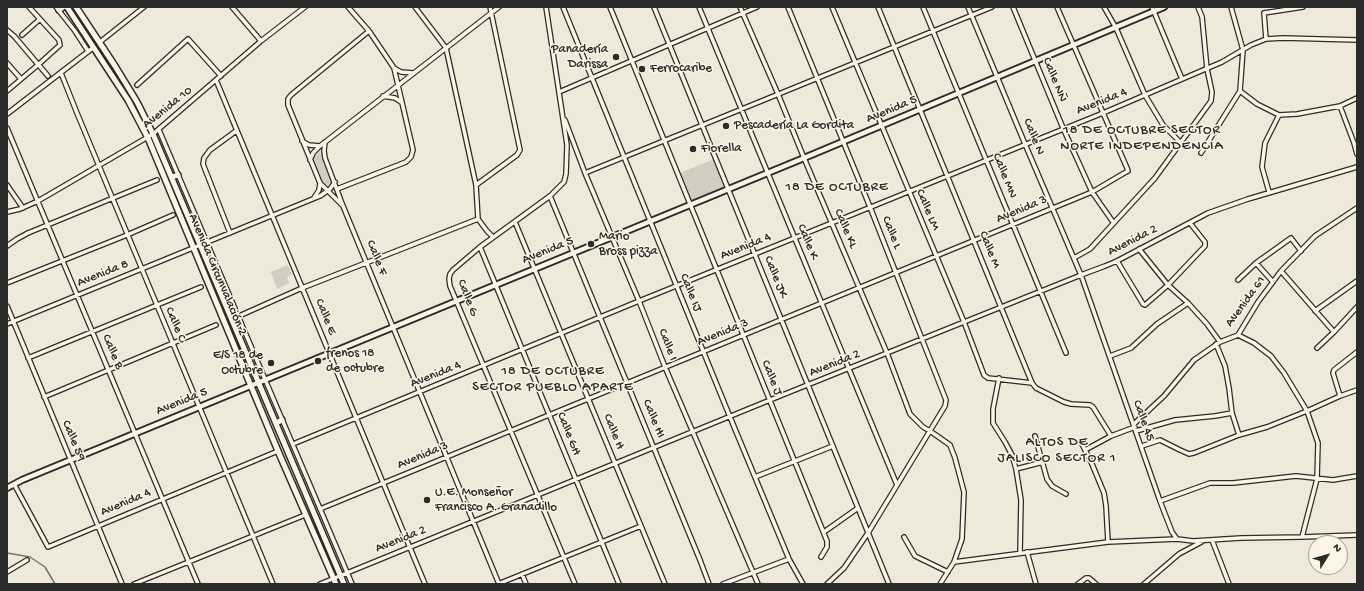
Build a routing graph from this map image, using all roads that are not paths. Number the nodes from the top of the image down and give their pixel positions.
1 (29, 7) edge
2 (67, 7) edge
3 (76, 7) edge
4 (144, 7) edge
5 (232, 7) edge
6 (305, 7) edge
7 (348, 7) edge
8 (415, 7) edge
9 (490, 7) edge
10 (498, 7) edge
11 (546, 7) edge
12 (563, 7) edge
13 (610, 7) edge
14 (654, 7) edge
15 (699, 7) edge
16 (740, 7) edge
17 (757, 7) edge
18 (788, 7) edge
19 (832, 7) edge
20 (878, 7) edge
21 (924, 7) edge
22 (968, 7) edge
23 (992, 7) edge
24 (1013, 7) edge
25 (1057, 7) edge
26 (1104, 7) edge
27 (1164, 7) edge
28 (1198, 7) edge
29 (1232, 7) edge
30 (1303, 7) edge
31 (59, 8) edge
32 (1153, 9) edge
33 (491, 13) junction
34 (742, 14) junction
35 (972, 15) junction
36 (40, 19) junction
37 (708, 28) junction
38 (1116, 28) junction
39 (7, 30) edge
40 (933, 30) junction
41 (369, 31) junction
42 (22, 35) dead end
43 (1266, 39) junction
44 (1357, 40) edge
45 (261, 41) junction
46 (100, 42) junction
47 (670, 45) junction
48 (94, 46) junction
49 (894, 46) junction
50 (1074, 46) junction
51 (446, 48) junction
52 (1243, 50) junction
53 (88, 51) junction
54 (632, 61) junction
55 (855, 62) junction
56 (1036, 62) junction
57 (7, 63) edge
58 (39, 64) junction
59 (394, 68) junction
60 (1207, 69) junction
61 (61, 73) junction
62 (413, 73) junction
63 (48, 76) dead end
64 (221, 76) junction
65 (592, 78) junction
66 (817, 78) junction
67 (998, 78) junction
68 (21, 79) junction
69 (1182, 79) junction
70 (216, 80) junction
71 (138, 84) dead end
72 (397, 85) junction
73 (7, 91) edge
74 (1240, 91) junction
75 (559, 92) junction
76 (778, 94) junction
77 (959, 94) junction
78 (1145, 95) junction
79 (383, 96) junction
80 (1357, 98) edge
81 (402, 103) junction
82 (1340, 106) junction
83 (741, 110) junction
84 (920, 110) junction
85 (562, 112) junction
86 (1103, 113) junction
87 (7, 114) edge
88 (1279, 115) junction
89 (702, 125) junction
90 (882, 126) junction
91 (7, 128) edge
92 (1063, 128) junction
93 (159, 130) junction
94 (236, 131) junction
95 (153, 134) junction
96 (148, 138) junction
97 (664, 140) junction
98 (302, 141) junction
99 (325, 142) junction
100 (843, 142) junction
101 (1180, 142) junction
102 (1356, 142) edge
103 (1025, 144) junction
104 (320, 146) junction
105 (1201, 153) dead end
106 (1357, 154) edge
107 (624, 157) junction
108 (804, 158) junction
109 (310, 160) junction
110 (986, 160) junction
111 (98, 165) junction
112 (1357, 167) edge
113 (585, 173) junction
114 (767, 173) junction
115 (178, 175) junction
116 (948, 176) junction
117 (172, 177) junction
118 (157, 180) dead end
119 (335, 182) junction
120 (320, 183) junction
121 (7, 185) edge
122 (476, 185) junction
123 (337, 189) junction
124 (728, 189) junction
125 (328, 191) junction
126 (909, 191) junction
127 (1092, 192) junction
128 (1269, 192) junction
129 (550, 196) junction
130 (112, 198) junction
131 (314, 199) junction
132 (38, 201) junction
133 (690, 204) junction
134 (343, 206) junction
135 (870, 207) junction
136 (23, 208) junction
137 (1357, 208) edge
138 (1052, 209) junction
139 (7, 212) edge
140 (173, 215) dead end
141 (272, 216) junction
142 (478, 219) junction
143 (650, 221) junction
144 (515, 222) junction
145 (1113, 222) junction
146 (832, 223) junction
147 (1190, 223) junction
148 (48, 225) junction
149 (1013, 225) junction
150 (230, 233) junction
151 (127, 235) junction
152 (493, 237) junction
153 (611, 237) junction
154 (794, 238) junction
155 (975, 241) junction
156 (207, 243) junction
157 (7, 246) edge
158 (200, 246) junction
159 (480, 247) junction
160 (194, 248) junction
161 (1139, 249) junction
162 (1301, 251) junction
163 (573, 253) junction
164 (755, 254) junction
165 (936, 257) junction
166 (1074, 258) junction
167 (63, 261) junction
168 (1117, 261) junction
169 (366, 262) junction
170 (1256, 263) junction
171 (535, 268) junction
172 (142, 270) junction
173 (717, 270) junction
174 (1281, 271) junction
175 (896, 273) junction
176 (1081, 275) junction
177 (1238, 280) dead end
178 (1357, 281) edge
179 (1273, 282) junction
180 (7, 283) edge
181 (496, 284) junction
182 (1168, 284) junction
183 (677, 286) junction
184 (201, 287) dead end
185 (302, 288) junction
186 (859, 288) junction
187 (1040, 291) junction
188 (77, 295) junction
189 (457, 301) junction
190 (639, 302) junction
191 (822, 303) junction
192 (1188, 304) junction
193 (156, 305) junction
194 (7, 306) edge
195 (1001, 307) junction
196 (1357, 307) edge
197 (1315, 311) junction
198 (239, 316) junction
199 (600, 318) junction
200 (782, 320) junction
201 (13, 321) junction
202 (964, 322) junction
203 (7, 324) edge
204 (216, 325) dead end
205 (242, 325) junction
206 (235, 327) junction
207 (393, 328) junction
208 (92, 331) junction
209 (1334, 332) junction
210 (562, 334) junction
211 (744, 335) junction
212 (1238, 335) junction
213 (923, 339) junction
214 (1220, 342) junction
215 (172, 344) junction
216 (1216, 344) junction
217 (1317, 348) dead end
218 (523, 350) junction
219 (703, 352) junction
220 (1357, 352) edge
221 (887, 353) junction
222 (1066, 353) dead end
223 (329, 354) junction
224 (1110, 356) junction
225 (28, 358) junction
226 (484, 366) junction
227 (665, 367) junction
228 (849, 369) junction
229 (109, 370) junction
230 (999, 378) junction
231 (265, 380) junction
232 (259, 383) junction
233 (627, 383) junction
234 (1032, 383) junction
235 (808, 385) junction
236 (252, 386) junction
237 (1357, 390) edge
238 (420, 392) junction
239 (1340, 396) junction
240 (44, 397) junction
241 (589, 398) junction
242 (770, 400) junction
243 (199, 407) junction
244 (1307, 411) junction
245 (1232, 413) junction
246 (550, 414) junction
247 (730, 417) junction
248 (355, 418) junction
249 (282, 420) junction
250 (276, 423) junction
251 (1135, 427) junction
252 (511, 430) junction
253 (930, 431) junction
254 (693, 432) junction
255 (135, 433) junction
256 (1239, 435) junction
257 (1035, 436) dead end
258 (1111, 436) junction
259 (1081, 442) dead end
260 (293, 444) junction
261 (833, 446) junction
262 (1142, 446) junction
263 (654, 448) junction
264 (1085, 450) junction
265 (278, 451) junction
266 (446, 456) junction
267 (70, 460) junction
268 (795, 462) junction
269 (1043, 462) junction
270 (615, 463) junction
271 (302, 468) junction
272 (296, 470) junction
273 (1016, 470) junction
274 (226, 472) junction
275 (1357, 476) edge
276 (755, 477) junction
277 (576, 479) junction
278 (1317, 480) junction
279 (384, 483) junction
280 (14, 484) junction
281 (897, 485) junction
282 (7, 488) edge
283 (1066, 494) dead end
284 (538, 495) junction
285 (163, 499) junction
286 (1160, 501) junction
287 (858, 508) junction
288 (320, 509) junction
289 (306, 515) junction
290 (473, 521) junction
291 (98, 526) junction
292 (641, 526) junction
293 (824, 532) junction
294 (868, 533) junction
295 (1357, 535) edge
296 (253, 536) junction
297 (904, 537) dead end
298 (1302, 537) junction
299 (1177, 540) junction
300 (1204, 540) junction
301 (1212, 540) junction
302 (601, 542) junction
303 (1108, 542) junction
304 (410, 547) junction
305 (1027, 552) junction
306 (1020, 553) junction
307 (564, 557) junction
308 (821, 557) dead end
309 (789, 559) junction
310 (27, 560) dead end
311 (189, 562) junction
312 (954, 562) junction
313 (7, 572) edge
314 (752, 572) junction
315 (948, 572) junction
316 (347, 573) junction
317 (522, 574) junction
318 (340, 576) junction
319 (335, 581) edge
320 (708, 583) edge
321 (830, 583) edge
322 (122, 584) edge
323 (134, 584) edge
324 (198, 584) edge
325 (273, 584) edge
326 (320, 584) edge
327 (344, 584) edge
328 (352, 584) edge
329 (425, 584) edge
330 (499, 584) edge
331 (526, 584) edge
332 (575, 584) edge
333 (619, 584) edge
334 (666, 584) edge
335 (703, 584) edge
336 (723, 584) edge
337 (758, 584) edge
338 (803, 584) edge
339 (889, 584) edge
340 (940, 584) edge
341 (1036, 584) edge
342 (1078, 584) edge
343 (1096, 584) edge
344 (1145, 584) edge
345 (1229, 584) edge

1 - 36 street
2 - 48 main road, Avenida Circunvalación 2
3 - 46 main road, Avenida Circunvalación 2
4 - 46 street
5 - 45 street
6 - 45 street, Avenida 10
7 - 41 street
8 - 51 street
9 - 33 street
10 - 33 street
11 - 75 street, Calle G
12 - 65 street, Calle IJ
13 - 54 street
14 - 47 street, Calle JK
15 - 37 street, Calle K
16 - 34 street, Calle KL
17 - 34 street
18 - 66 street, Calle L
19 - 55 street, Calle LM
20 - 49 street, Calle M
21 - 40 street, Calle MN
22 - 35 street, Calle N
23 - 35 street
24 - 56 street, Calle NÑ
25 - 50 street
26 - 38 street
27 - 32 street, Avenida 5
28 - 60 street
29 - 52 street
30 - 43 street
31 - 53 street
32 - 38 street, Avenida 5
32 - 69 street
33 - 51 street
33 - 122 street
34 - 37 street
34 - 76 street, Calle KL
35 - 40 street
35 - 67 street, Calle N
36 - 42 street
36 - 58 street
37 - 47 street
37 - 83 street, Calle K
38 - 50 street, Avenida 5
38 - 78 street
39 - 58 street
40 - 49 street
40 - 77 street, Calle MN
41 - 59 street
41 - 98 street
43 - 44 street
43 - 52 street, Avenida 4
45 - 64 street, Avenida 10
46 - 95 main road, Avenida Circunvalación 2
47 - 54 street
47 - 89 street, Calle JK
48 - 53 street
48 - 96 main road, Avenida Circunvalación 2
49 - 55 street
49 - 84 street, Calle M
50 - 56 street, Avenida 5
50 - 86 street
51 - 62 street
51 - 122 street
52 - 60 street, Avenida 4
52 - 74 street
53 - 61 street
54 - 65 street
54 - 97 street
55 - 66 street
55 - 90 street, Calle LM
56 - 67 street, Avenida 5
56 - 92 street, Calle NÑ
57 - 68 street
58 - 63 street
58 - 68 street
59 - 62 street
59 - 72 street
60 - 69 street, Avenida 4
60 - 101 street
61 - 87 street
61 - 111 street, Calle C
62 - 72 street
64 - 70 street, Avenida 10
64 - 71 street
65 - 75 street
65 - 107 street, Calle IJ
66 - 76 street
66 - 100 street, Calle L
67 - 77 street, Avenida 5
67 - 103 street, Calle N
68 - 73 street
69 - 78 street, Avenida 4
70 - 93 street, Avenida 10
70 - 94 street, Calle E
72 - 79 street
72 - 81 street
74 - 88 street
74 - 105 street
75 - 85 street, Calle G
76 - 83 street
76 - 108 street, Calle KL
77 - 84 street, Avenida 5
77 - 110 street, Calle MN
78 - 86 street, Avenida 4
78 - 101 street
79 - 81 street
79 - 99 street
80 - 82 street
81 - 123 street
82 - 88 street
82 - 102 street
83 - 89 street
83 - 114 street, Calle K
84 - 90 street, Avenida 5
84 - 116 street, Calle M
85 - 113 street, Calle I
85 - 129 street, Calle G
86 - 92 street, Avenida 4
86 - 127 street, Avenida 3
88 - 128 street
89 - 97 street
89 - 124 street, Calle JK
90 - 100 street, Avenida 5
90 - 126 street, Calle LM
91 - 132 street, Calle B
92 - 103 street, Avenida 4
92 - 127 street, Calle NÑ
93 - 95 street, Avenida 10
93 - 115 street
94 - 141 street, Calle E
94 - 150 street
95 - 96 street, Avenida 10
95 - 117 main road, Avenida Circunvalación 2
96 - 111 street, Avenida 10
96 - 160 main road, Avenida Circunvalación 2
97 - 107 street
97 - 133 street
98 - 104 street
98 - 109 street
99 - 104 street
99 - 119 street, Calle F
100 - 108 street, Avenida 5
100 - 135 street, Calle L
101 - 145 street
102 - 106 street
103 - 110 street, Avenida 4
103 - 138 street, Calle N
104 - 109 street
107 - 113 street
107 - 143 street, Calle IJ
108 - 114 street, Avenida 5
108 - 146 street, Calle KL
109 - 120 street
110 - 116 street, Avenida 4
110 - 149 street, Calle MN
111 - 130 street, Calle C
111 - 132 street, Avenida 10
112 - 128 street, Avenida 2
113 - 153 street, Calle I
114 - 124 street, Avenida 5
114 - 154 street, Calle K
115 - 117 main road
115 - 156 street
116 - 126 street, Avenida 4
116 - 155 street, Calle M
117 - 158 main road, Avenida Circunvalación 2
118 - 130 street
119 - 123 street, Calle F
119 - 125 street
120 - 125 street
120 - 131 street
121 - 136 street
122 - 142 street
123 - 134 street, Calle F
124 - 133 street, Avenida 5
124 - 164 street, Calle JK
125 - 131 street
125 - 134 street
126 - 135 street, Avenida 4
126 - 165 street, Calle LM
127 - 138 street, Avenida 3
127 - 145 street, Calle NÑ
128 - 147 street, Avenida 2
129 - 144 street, Calle G
129 - 163 street, Calle HI
130 - 148 street
130 - 151 street, Calle C
131 - 141 street
132 - 136 street, Avenida 10
132 - 148 street, Calle B
133 - 143 street, Avenida 5
133 - 173 street, Calle J
134 - 169 street, Calle F
135 - 146 street, Avenida 4
135 - 175 street, Calle L
136 - 139 street, Avenida 10
137 - 162 street, Avenida 61
138 - 149 street, Avenida 3
138 - 166 street, Calle N
140 - 151 street
141 - 150 street
141 - 185 street, Calle E
142 - 152 street
142 - 169 street
143 - 153 street, Avenida 5
143 - 183 street, Calle IJ
144 - 152 street, Calle G
144 - 171 street, Calle H
145 - 166 street
146 - 154 street, Avenida 4
146 - 186 street, Calle KL
147 - 161 street, Avenida 2
147 - 182 street
148 - 157 street
148 - 167 street, Calle B
149 - 155 street, Avenida 3
149 - 187 street, Calle MN
150 - 156 street
151 - 167 street
151 - 172 street, Calle C
152 - 159 street, Calle G
153 - 163 street, Avenida 5
153 - 190 street, Calle I
154 - 164 street, Avenida 4
154 - 191 street, Calle K
155 - 165 street, Avenida 3
155 - 195 street, Calle M
156 - 158 street, Avenida 8
156 - 198 street
158 - 160 street, Avenida 8
158 - 206 main road, Avenida Circunvalación 2
159 - 181 street, Calle GH
159 - 189 street, Calle G
160 - 172 street, Avenida 8
160 - 236 main road, Avenida Circunvalación 2
161 - 168 street, Avenida 2
161 - 182 street
162 - 170 street
162 - 174 street, Avenida 61
163 - 171 street, Avenida 5
163 - 199 street, Calle HI
164 - 173 street, Avenida 4
164 - 200 street, Calle JK
165 - 175 street, Avenida 3
165 - 202 street, Calle LM
166 - 176 street, Calle N
167 - 180 street
167 - 188 street, Calle B
168 - 176 street, Avenida 2
168 - 182 street
169 - 185 street
169 - 207 street, Calle F
170 - 177 street
170 - 179 street
171 - 181 street, Avenida 5
171 - 210 street, Calle H
172 - 188 street, Avenida 8
172 - 193 street, Calle C
173 - 183 street, Avenida 4
173 - 211 street, Calle J
174 - 179 street, Avenida 61
174 - 197 street
175 - 186 street, Avenida 3
175 - 213 street, Calle L
176 - 187 street, Avenida 2
176 - 224 street, Calle 45
178 - 197 street
179 - 212 street, Avenida 61
181 - 189 street, Avenida 5
181 - 218 street, Calle GH
182 - 192 street
183 - 190 street, Avenida 4
183 - 219 street, Calle IJ
184 - 193 street
185 - 198 street
185 - 223 street, Calle E
186 - 191 street, Avenida 3
186 - 221 street, Calle KL
187 - 195 street, Avenida 2
187 - 222 street, Calle MN
188 - 201 street, Avenida 8
188 - 208 street, Calle B
189 - 207 street, Avenida 5
189 - 226 street, Calle G
190 - 199 street, Avenida 4
190 - 227 street, Calle I
191 - 200 street, Avenida 3
191 - 228 street, Calle K
192 - 214 street
192 - 224 street
193 - 208 street
193 - 215 street, Calle C
194 - 201 street, Calle 59
195 - 202 street, Avenida 2
195 - 234 street, Calle M
196 - 209 street
197 - 209 street
198 - 205 street
199 - 210 street, Avenida 4
199 - 233 street, Calle HI
200 - 211 street, Avenida 3
200 - 235 street, Calle JK
201 - 203 street, Avenida 8
201 - 225 street, Calle 59
202 - 213 street, Avenida 2
202 - 230 street, Calle LM
204 - 215 street
205 - 206 main road
205 - 231 street
206 - 232 main road, Avenida Circunvalación 2
207 - 223 street, Avenida 5
207 - 238 street, Calle F
208 - 225 street
208 - 229 street, Calle B
209 - 217 street
210 - 218 street, Avenida 4
210 - 241 street, Calle H
211 - 219 street, Avenida 3
211 - 242 street, Calle J
212 - 214 street, Avenida 61
212 - 244 street
213 - 221 street, Avenida 2
213 - 253 street, Calle L
214 - 216 street, Avenida 61
215 - 229 street
215 - 243 street, Calle C
216 - 245 street
216 - 251 street, Avenida 61
218 - 226 street, Avenida 4
218 - 246 street, Calle GH
219 - 227 street, Avenida 3
219 - 247 street, Calle IJ
220 - 239 street
221 - 228 street, Avenida 2
221 - 253 street, Calle KL
223 - 231 street, Avenida 5
223 - 248 street, Calle E
224 - 251 street, Calle 45
225 - 240 street, Calle 59
226 - 238 street, Avenida 4
226 - 252 street, Calle G
227 - 233 street, Avenida 3
227 - 254 street, Calle I
228 - 235 street, Avenida 2
228 - 281 street, Calle K
229 - 240 street
229 - 255 street, Calle B
230 - 234 street, Calle LM
230 - 273 street
231 - 232 street, Avenida 5
231 - 249 street
232 - 236 street, Avenida 5
232 - 250 main road, Avenida Circunvalación 2
233 - 241 street, Avenida 3
233 - 263 street, Calle HI
234 - 258 street
235 - 242 street, Avenida 2
235 - 261 street, Calle JK
236 - 243 street, Avenida 5
236 - 265 main road, Avenida Circunvalación 2
237 - 239 street
238 - 248 street, Avenida 4
238 - 266 street, Calle F
239 - 244 street
240 - 267 street, Calle 59
241 - 246 street, Avenida 3
241 - 270 street, Calle H
242 - 247 street, Avenida 2
242 - 268 street, Calle J
243 - 255 street, Avenida 5
243 - 274 street, Calle C
244 - 256 street
244 - 278 street
245 - 251 street
245 - 256 street
246 - 252 street, Avenida 3
246 - 277 street, Calle GH
247 - 254 street, Avenida 2
247 - 276 street, Calle IJ
248 - 260 street, Avenida 4
248 - 279 street, Calle E
249 - 250 main road
249 - 260 street
250 - 272 main road, Avenida Circunvalación 2
251 - 258 street
251 - 262 street, Calle 45
252 - 266 street, Avenida 3
252 - 284 street, Calle G
253 - 281 street
253 - 312 street, Calle KL
254 - 263 street, Avenida 2
254 - 314 street, Calle I
255 - 267 street, Avenida 5
255 - 285 street, Calle B
256 - 262 street
257 - 269 street
258 - 264 street
259 - 264 street
260 - 271 street
261 - 268 street
261 - 287 street, Calle JK
262 - 286 street, Calle 45
263 - 270 street, Avenida 2
263 - 320 street, Calle HI
264 - 303 street
265 - 274 street, Avenida 4
265 - 289 main road, Avenida Circunvalación 2
266 - 279 street, Avenida 3
266 - 290 street, Calle F
267 - 280 street, Avenida 5
267 - 291 street, Calle 59
268 - 276 street
268 - 293 street, Calle J
269 - 273 street
269 - 283 street
270 - 277 street, Avenida 2
270 - 292 street, Calle H
271 - 272 main road
271 - 288 street
272 - 318 main road, Avenida Circunvalación 2
273 - 306 street
274 - 285 street, Avenida 4
274 - 296 street, Calle C
275 - 278 street
276 - 309 street, Calle IJ
277 - 284 street, Avenida 2
277 - 302 street, Calle GH
278 - 286 street
278 - 298 street
279 - 288 street, Avenida 3
279 - 304 street, Calle E
280 - 282 street, Avenida 5
280 - 291 street, Avenida 4
281 - 294 street
284 - 290 street, Avenida 2
284 - 307 street, Calle G
285 - 291 street, Avenida 4
285 - 311 street, Calle B
286 - 299 street, Calle 45
287 - 293 street
287 - 294 street, Calle JK
288 - 316 street
289 - 296 street
289 - 319 main road, Avenida Circunvalación 2
290 - 304 street, Avenida 2
290 - 330 street, Calle F
291 - 322 street, Calle 59
292 - 302 street
292 - 334 street, Calle H
293 - 308 street, Calle J
294 - 321 street
294 - 339 street, Calle JK
295 - 298 street
296 - 311 street
296 - 325 street, Calle C
297 - 315 street
298 - 301 street
299 - 300 street
299 - 303 street
300 - 301 street
300 - 344 street
301 - 345 street
302 - 307 street
302 - 333 street, Calle GH
303 - 305 street
304 - 316 street, Avenida 2
304 - 329 street, Calle E
305 - 306 street
305 - 341 street
306 - 312 street
307 - 317 street
307 - 332 street, Calle G
309 - 314 street
309 - 338 street, Calle IJ
310 - 313 street
311 - 323 street
311 - 324 street, Calle B
312 - 315 street, Calle KL
314 - 336 street
314 - 337 street, Calle I
315 - 340 street, Calle KL
316 - 318 street, Avenida 2
316 - 328 street
317 - 330 street
317 - 331 street
318 - 319 street, Avenida 2
318 - 327 main road, Avenida Circunvalación 2
319 - 326 street, Avenida 2
320 - 335 street
342 - 343 street

